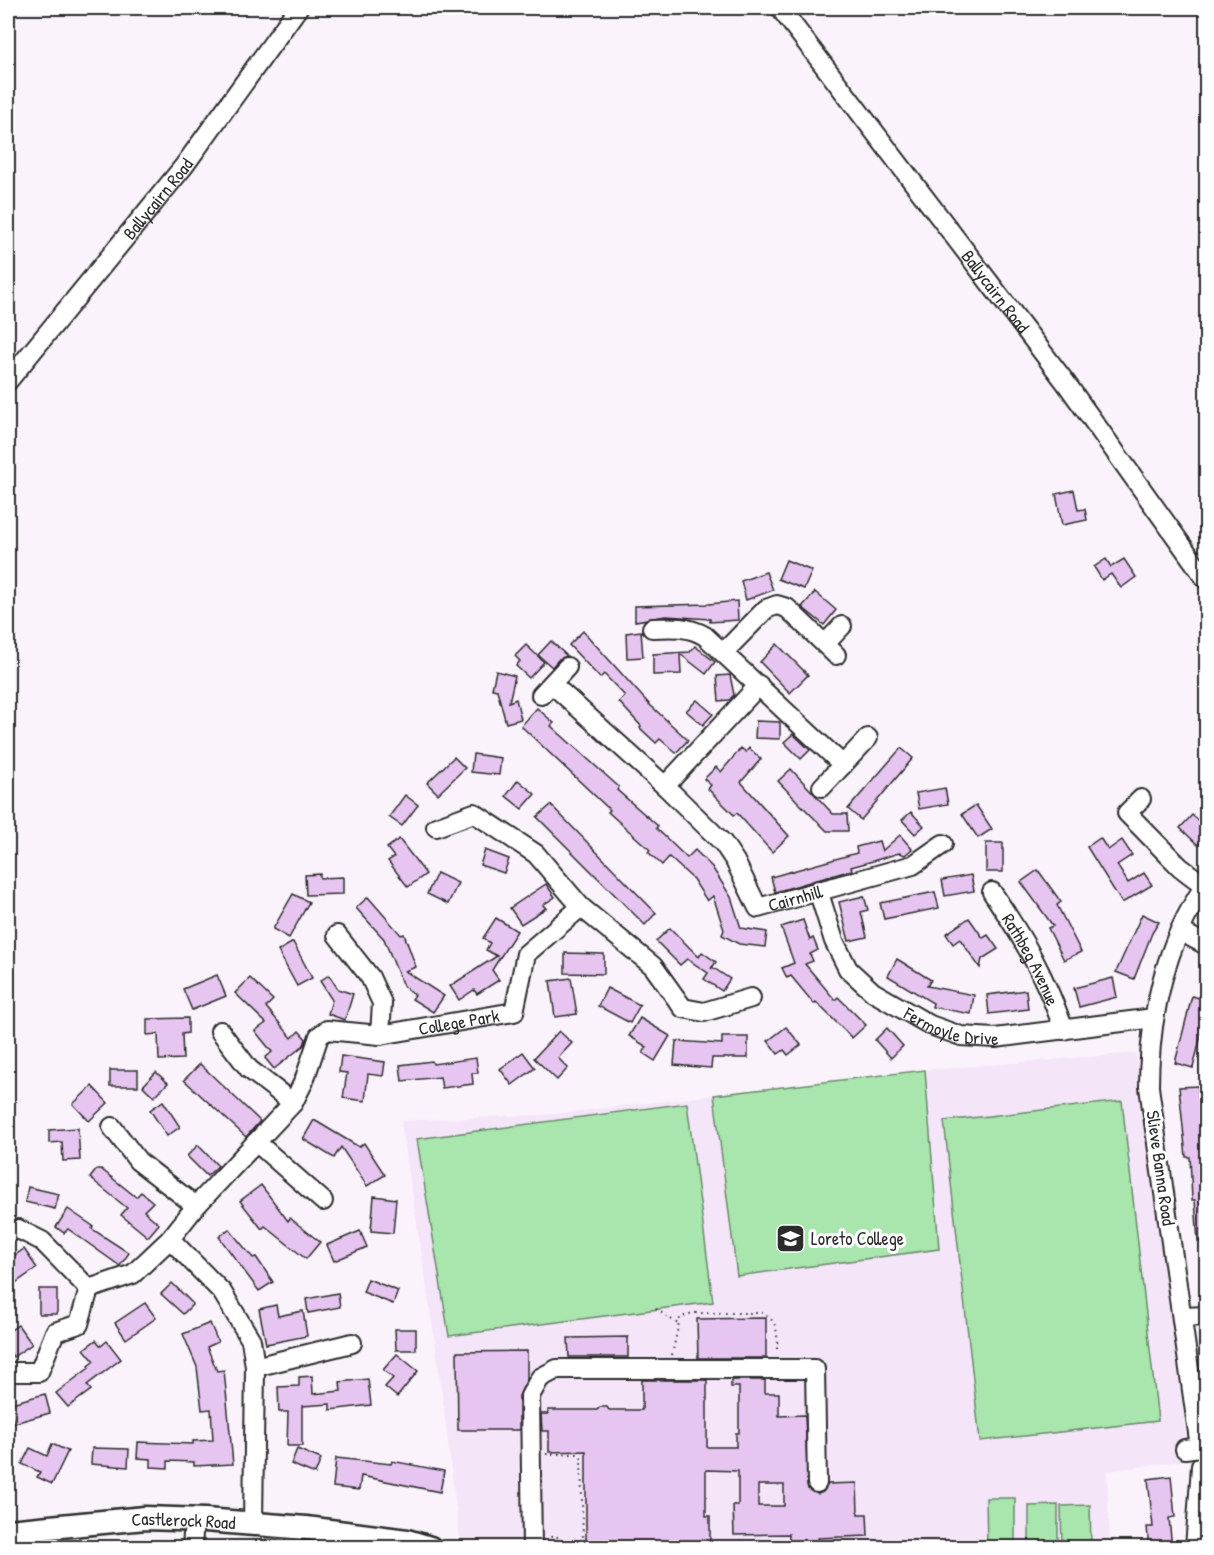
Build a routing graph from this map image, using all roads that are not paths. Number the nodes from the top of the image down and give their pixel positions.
1 (298, 8) edge
2 (780, 8) edge
3 (8, 381) edge
4 (1206, 579) edge
5 (842, 626) dead end
6 (652, 628) dead end
7 (725, 651) junction
8 (567, 667) dead end
9 (759, 685) junction
10 (868, 738) dead end
11 (843, 765) junction
12 (665, 786) junction
13 (822, 787) dead end
14 (1141, 799) dead end
15 (436, 827) dead end
16 (943, 844) dead end
17 (1206, 885) edge
18 (818, 890) junction
19 (992, 892) dead end
20 (581, 907) junction
21 (1180, 931) junction
22 (337, 935) dead end
23 (1206, 945) edge
24 (751, 998) dead end
25 (1154, 1018) junction
26 (1064, 1030) junction
27 (220, 1031) dead end
28 (380, 1035) junction
29 (292, 1103) junction
30 (112, 1127) dead end
31 (256, 1142) junction
32 (323, 1201) dead end
33 (196, 1206) junction
34 (8, 1233) edge
35 (170, 1239) junction
36 (89, 1288) junction
37 (1206, 1316) edge
38 (1184, 1317) junction
39 (352, 1343) dead end
40 (255, 1367) junction
41 (8, 1372) edge
42 (1185, 1449) dead end
43 (1201, 1467) dead end
44 (817, 1483) dead end
45 (194, 1519) junction
46 (253, 1524) junction
47 (8, 1531) edge
48 (339, 1540) edge
49 (536, 1542) edge
50 (192, 1548) edge
51 (430, 1548) edge
52 (1195, 1548) edge

1 - 3 street, Ballycairn Road
2 - 4 street, Ballycairn Road
5 - 7 street
6 - 7 street
7 - 9 street
8 - 12 street, Cairnhill
9 - 11 street
9 - 12 street
10 - 11 street
11 - 13 street
12 - 18 street, Cairnhill
14 - 17 street
15 - 20 street
16 - 18 street, Cairnhill
17 - 21 street, Slieve Banna Road
18 - 26 street, Fermoyle Drive
19 - 26 street, Rathbeg Avenue
20 - 24 street
20 - 28 street, College Park
21 - 23 street
21 - 25 street, Slieve Banna Road
22 - 28 street
25 - 26 street, Fermoyle Drive
25 - 38 street, Slieve Banna Road
27 - 29 street
28 - 29 street, College Park
29 - 31 street, College Park
30 - 33 street
31 - 32 street
31 - 33 street, College Park
33 - 35 street, College Park
34 - 36 street
35 - 36 street, College Park
35 - 40 street
36 - 41 street
37 - 38 street
38 - 42 street, Slieve Banna Road
39 - 40 street
40 - 46 street
43 - 52 street
44 - 49 street
45 - 46 main road, Castlerock Road
45 - 47 main road, Castlerock Road
45 - 50 street
46 - 48 main road, Castlerock Road
48 - 51 main road, Castlerock Road

